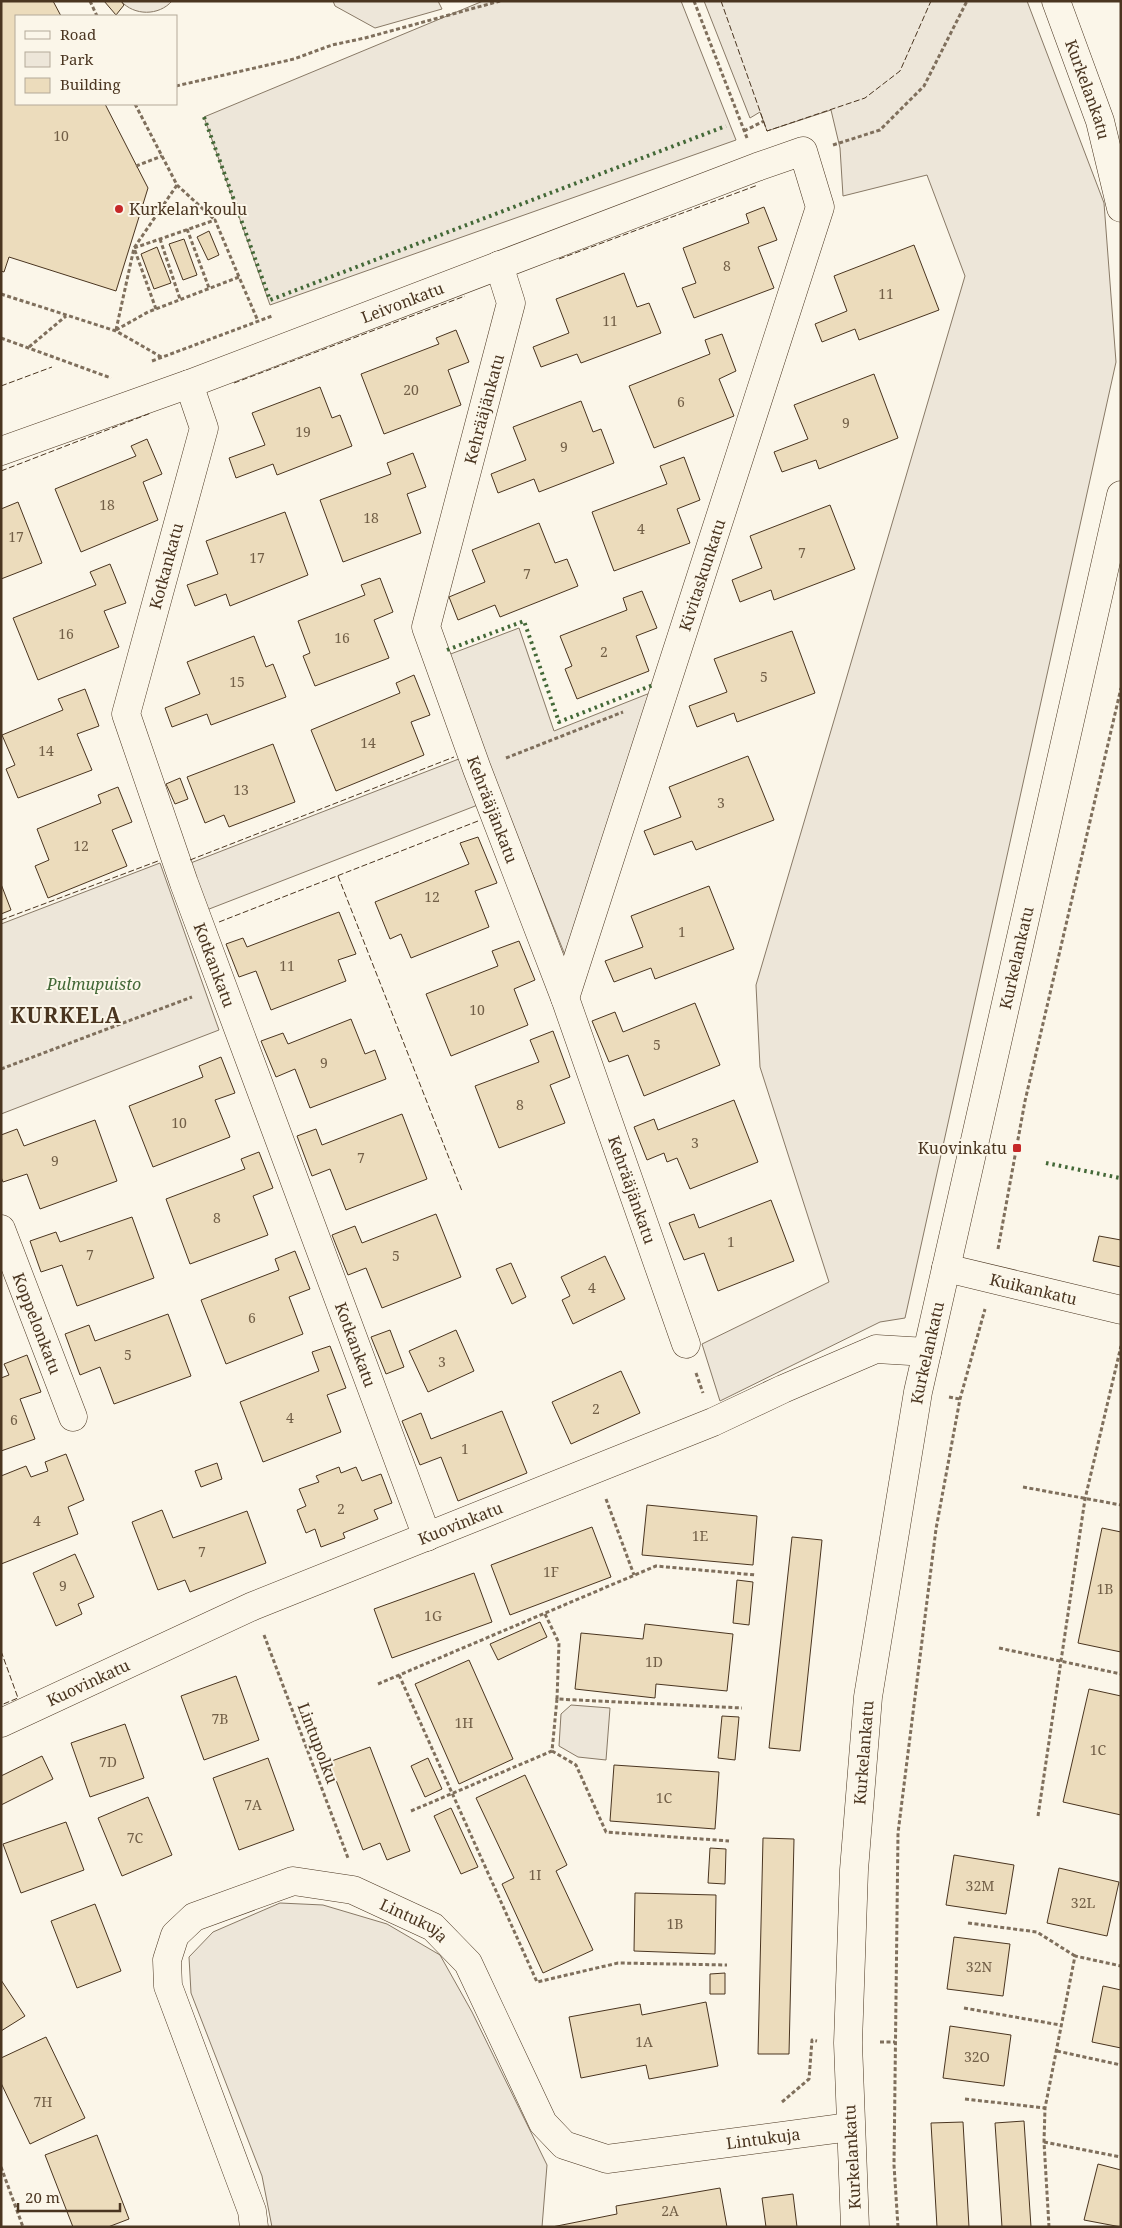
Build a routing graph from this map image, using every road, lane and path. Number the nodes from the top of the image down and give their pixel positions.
1 (90, 1) edge
2 (500, 1) edge
3 (694, 1) edge
4 (967, 1) edge
5 (1056, 1) edge
6 (97, 15) edge
7 (178, 86) edge
8 (136, 105) edge
9 (764, 121) dead end
10 (744, 131) junction
11 (803, 151) junction
12 (162, 156) junction
13 (136, 166) dead end
14 (757, 167) junction
15 (177, 185) junction
16 (1121, 208) edge
17 (215, 220) junction
18 (186, 230) junction
19 (160, 239) junction
20 (134, 248) junction
21 (499, 265) junction
22 (239, 277) junction
23 (209, 288) junction
24 (1, 294) edge
25 (180, 299) junction
26 (156, 309) junction
27 (67, 315) junction
28 (258, 321) dead end
29 (116, 331) junction
30 (1, 338) edge
31 (29, 347) junction
32 (113, 379) dead end
33 (189, 384) junction
34 (1, 451) edge
35 (1121, 495) edge
36 (1121, 688) edge
37 (663, 696) junction
38 (477, 769) junction
39 (223, 985) junction
40 (565, 998) junction
41 (1, 1069) edge
42 (1, 1229) edge
43 (946, 1268) junction
44 (992, 1280) junction
45 (1121, 1310) edge
46 (686, 1344) joint
47 (1121, 1346) edge
48 (927, 1352) junction
49 (73, 1417) dead end
50 (713, 1422) junction
51 (1023, 1487) dead end
52 (606, 1498) dead end
53 (1085, 1499) junction
54 (1121, 1505) edge
55 (427, 1537) junction
56 (756, 1575) dead end
57 (634, 1576) junction
58 (253, 1606) junction
59 (545, 1614) junction
60 (999, 1648) dead end
61 (1061, 1661) junction
62 (1121, 1674) edge
63 (399, 1675) junction
64 (378, 1684) dead end
65 (557, 1699) junction
66 (742, 1708) dead end
67 (1, 1723) edge
68 (552, 1751) junction
69 (452, 1793) junction
70 (411, 1811) dead end
71 (1038, 1816) dead end
72 (729, 1841) dead end
73 (353, 1890) junction
74 (968, 1923) dead end
75 (1075, 1956) junction
76 (728, 1965) dead end
77 (1121, 1966) edge
78 (964, 2008) dead end
79 (1060, 2025) junction
80 (848, 2043) junction
81 (1057, 2051) junction
82 (1121, 2065) edge
83 (965, 2099) dead end
84 (776, 2105) dead end
85 (1045, 2108) junction
86 (850, 2127) junction
87 (1044, 2142) junction
88 (1121, 2157) edge
89 (1, 2167) edge
90 (23, 2227) edge
91 (254, 2227) edge
92 (856, 2227) edge
93 (898, 2227) edge
94 (1049, 2227) edge

1 - 6 path
2 - 7 path
3 - 10 path
4 - 11 path
5 - 16 street, Kurkelankatu
8 - 12 path
9 - 10 path
10 - 14 path
11 - 14 street, Leivonkatu
11 - 37 street, Kivitaskunkatu
12 - 13 path
12 - 15 path
14 - 21 street, Leivonkatu
15 - 17 path
15 - 20 path
17 - 18 path
17 - 22 path
18 - 19 path
18 - 23 path
19 - 20 path
19 - 25 path
20 - 26 path
20 - 29 path
21 - 33 street, Leivonkatu
21 - 38 street, Kehrääjänkatu
22 - 23 path
22 - 28 path
23 - 25 path
24 - 27 path
25 - 26 path
26 - 29 path
27 - 29 path
27 - 31 path
29 - 33 path
30 - 31 path
31 - 32 path
33 - 34 street, Leivonkatu
33 - 39 street, Kotkankatu
35 - 43 street, Kurkelankatu
36 - 44 path
37 - 38 path
37 - 40 street, Kivitaskunkatu
38 - 40 street, Kehrääjänkatu
39 - 41 path
39 - 55 street, Kotkankatu
40 - 46 street, Kehrääjänkatu
42 - 49 street, Koppelonkatu
43 - 44 street, Kuikankatu
43 - 48 street, Kurkelankatu
44 - 45 street, Kuikankatu
44 - 93 path
46 - 50 path
47 - 53 path
48 - 50 street, Kuovinkatu
48 - 80 street, Kurkelankatu
50 - 55 street, Kuovinkatu
51 - 53 path
52 - 57 path
53 - 54 path
53 - 61 path
55 - 58 street, Kuovinkatu
56 - 57 path
57 - 59 path
58 - 67 street, Kuovinkatu
58 - 73 path, Lintupolku
59 - 63 path
59 - 65 path
60 - 61 path
61 - 62 path
61 - 71 path
63 - 64 path
63 - 69 path
65 - 66 path
65 - 68 path
68 - 69 path
68 - 72 path
69 - 70 path
69 - 76 path
73 - 86 street, Lintukuja
73 - 91 street, Lintukuja
74 - 75 path
75 - 77 path
75 - 79 path
78 - 79 path
79 - 81 path
80 - 84 path
80 - 86 street, Kurkelankatu
81 - 82 path
81 - 85 path
83 - 85 path
85 - 87 path
86 - 92 street, Kurkelankatu
87 - 88 path
87 - 94 path
89 - 90 path

